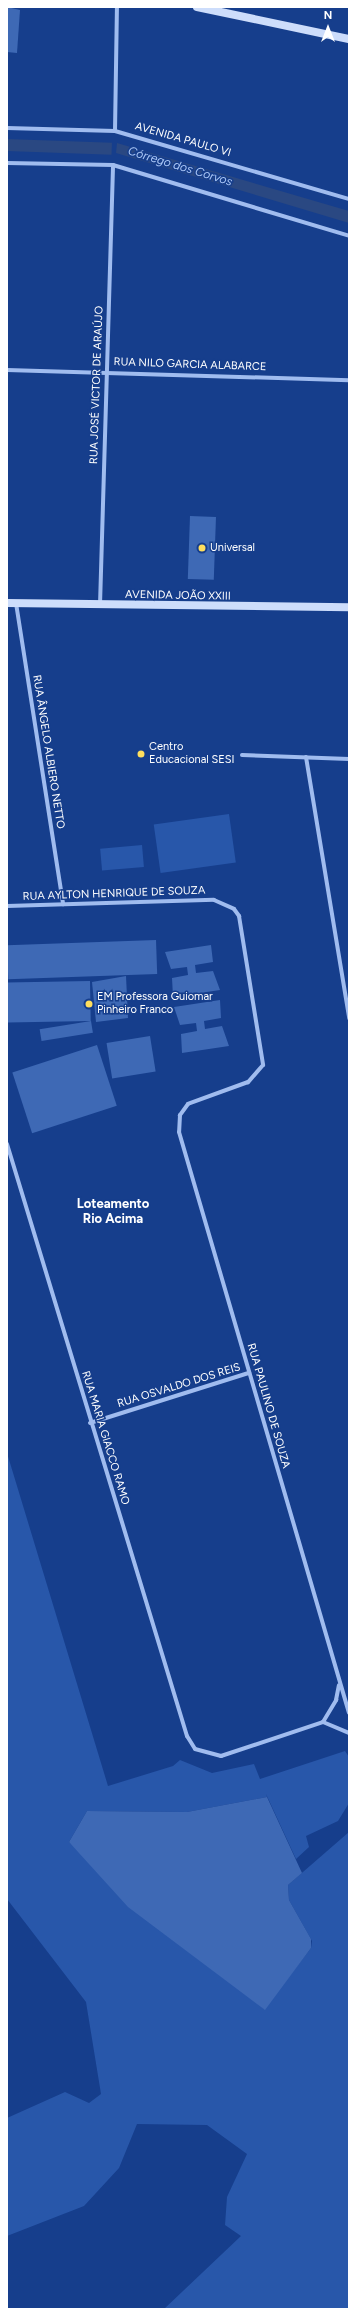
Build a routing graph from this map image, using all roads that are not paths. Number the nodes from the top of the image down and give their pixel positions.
1 (116, 7) edge
2 (198, 7) edge
3 (349, 39) edge
4 (7, 128) edge
5 (115, 131) junction
6 (7, 163) edge
7 (113, 165) junction
8 (349, 199) edge
9 (349, 236) edge
10 (7, 370) edge
11 (106, 371) junction
12 (349, 380) edge
13 (11, 603) edge
14 (100, 605) junction
15 (349, 607) edge
16 (242, 755) dead end
17 (306, 757) junction
18 (349, 759) edge
19 (63, 904) junction
20 (7, 906) edge
21 (349, 1018) edge
22 (179, 1132) joint
23 (7, 1144) edge
24 (249, 1373) junction
25 (90, 1423) junction
26 (339, 1685) junction
27 (349, 1713) edge
28 (323, 1722) junction
29 (349, 1734) edge

1 - 5 street
2 - 3 main road
4 - 5 street, AVENIDA PAULO VI
5 - 8 street, AVENIDA PAULO VI
6 - 7 street
7 - 9 street
7 - 11 street, RUA JOSÉ VICTOR DE ARAÚJO
10 - 11 street, RUA NILO GARCIA ALABARCE
11 - 12 street, RUA NILO GARCIA ALABARCE
11 - 14 street, RUA JOSÉ VICTOR DE ARAÚJO
13 - 14 main road, AVENIDA JOÃO XXIII
13 - 19 street, RUA ÂNGELO ALBIERO NETTO
14 - 15 main road, AVENIDA JOÃO XXIII
16 - 17 street
17 - 18 street
17 - 21 street
19 - 20 street, RUA AYLTON HENRIQUE DE SOUZA
19 - 22 street, RUA AYLTON HENRIQUE DE SOUZA
22 - 24 street, RUA PAULINO DE SOUZA
23 - 25 street, RUA MARIA GIACCO RAMO
24 - 25 street, RUA OSVALDO DOS REIS
24 - 26 street, RUA PAULINO DE SOUZA
25 - 28 street, RUA MARIA GIACCO RAMO
26 - 27 street, RUA PAULINO DE SOUZA
26 - 28 street
28 - 29 street

